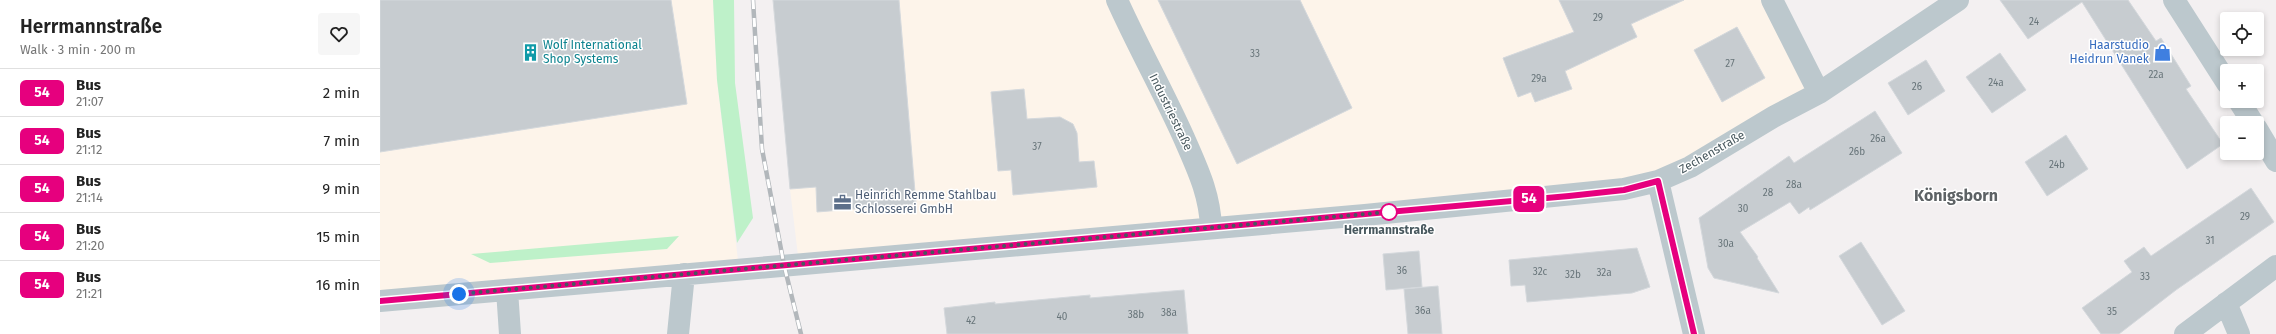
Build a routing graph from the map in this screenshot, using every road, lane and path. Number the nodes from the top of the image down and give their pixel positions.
1 (1117, 0) edge
2 (1772, 0) edge
3 (1958, 0) edge
4 (2174, 0) edge
5 (2220, 72) edge
6 (1819, 93) junction
7 (2264, 141) edge
8 (2276, 161) edge
9 (1658, 181) junction
10 (1211, 228) junction
11 (2276, 266) edge
12 (684, 274) junction
13 (507, 290) junction
14 (380, 301) edge
15 (2226, 303) junction
16 (510, 334) edge
17 (678, 334) edge
18 (1694, 334) edge
19 (2184, 334) edge
20 (2239, 334) edge

1 - 10 street, Industriestraße
2 - 6 street
3 - 6 street, Zechenstraße
4 - 5 street
6 - 9 street, Zechenstraße
7 - 8 street
9 - 10 street, Zechenstraße
9 - 18 street
10 - 12 street, Zechenstraße
11 - 15 street
12 - 13 street, Zechenstraße
12 - 17 street
13 - 14 street, Zechenstraße
13 - 16 street
15 - 19 street
15 - 20 street

